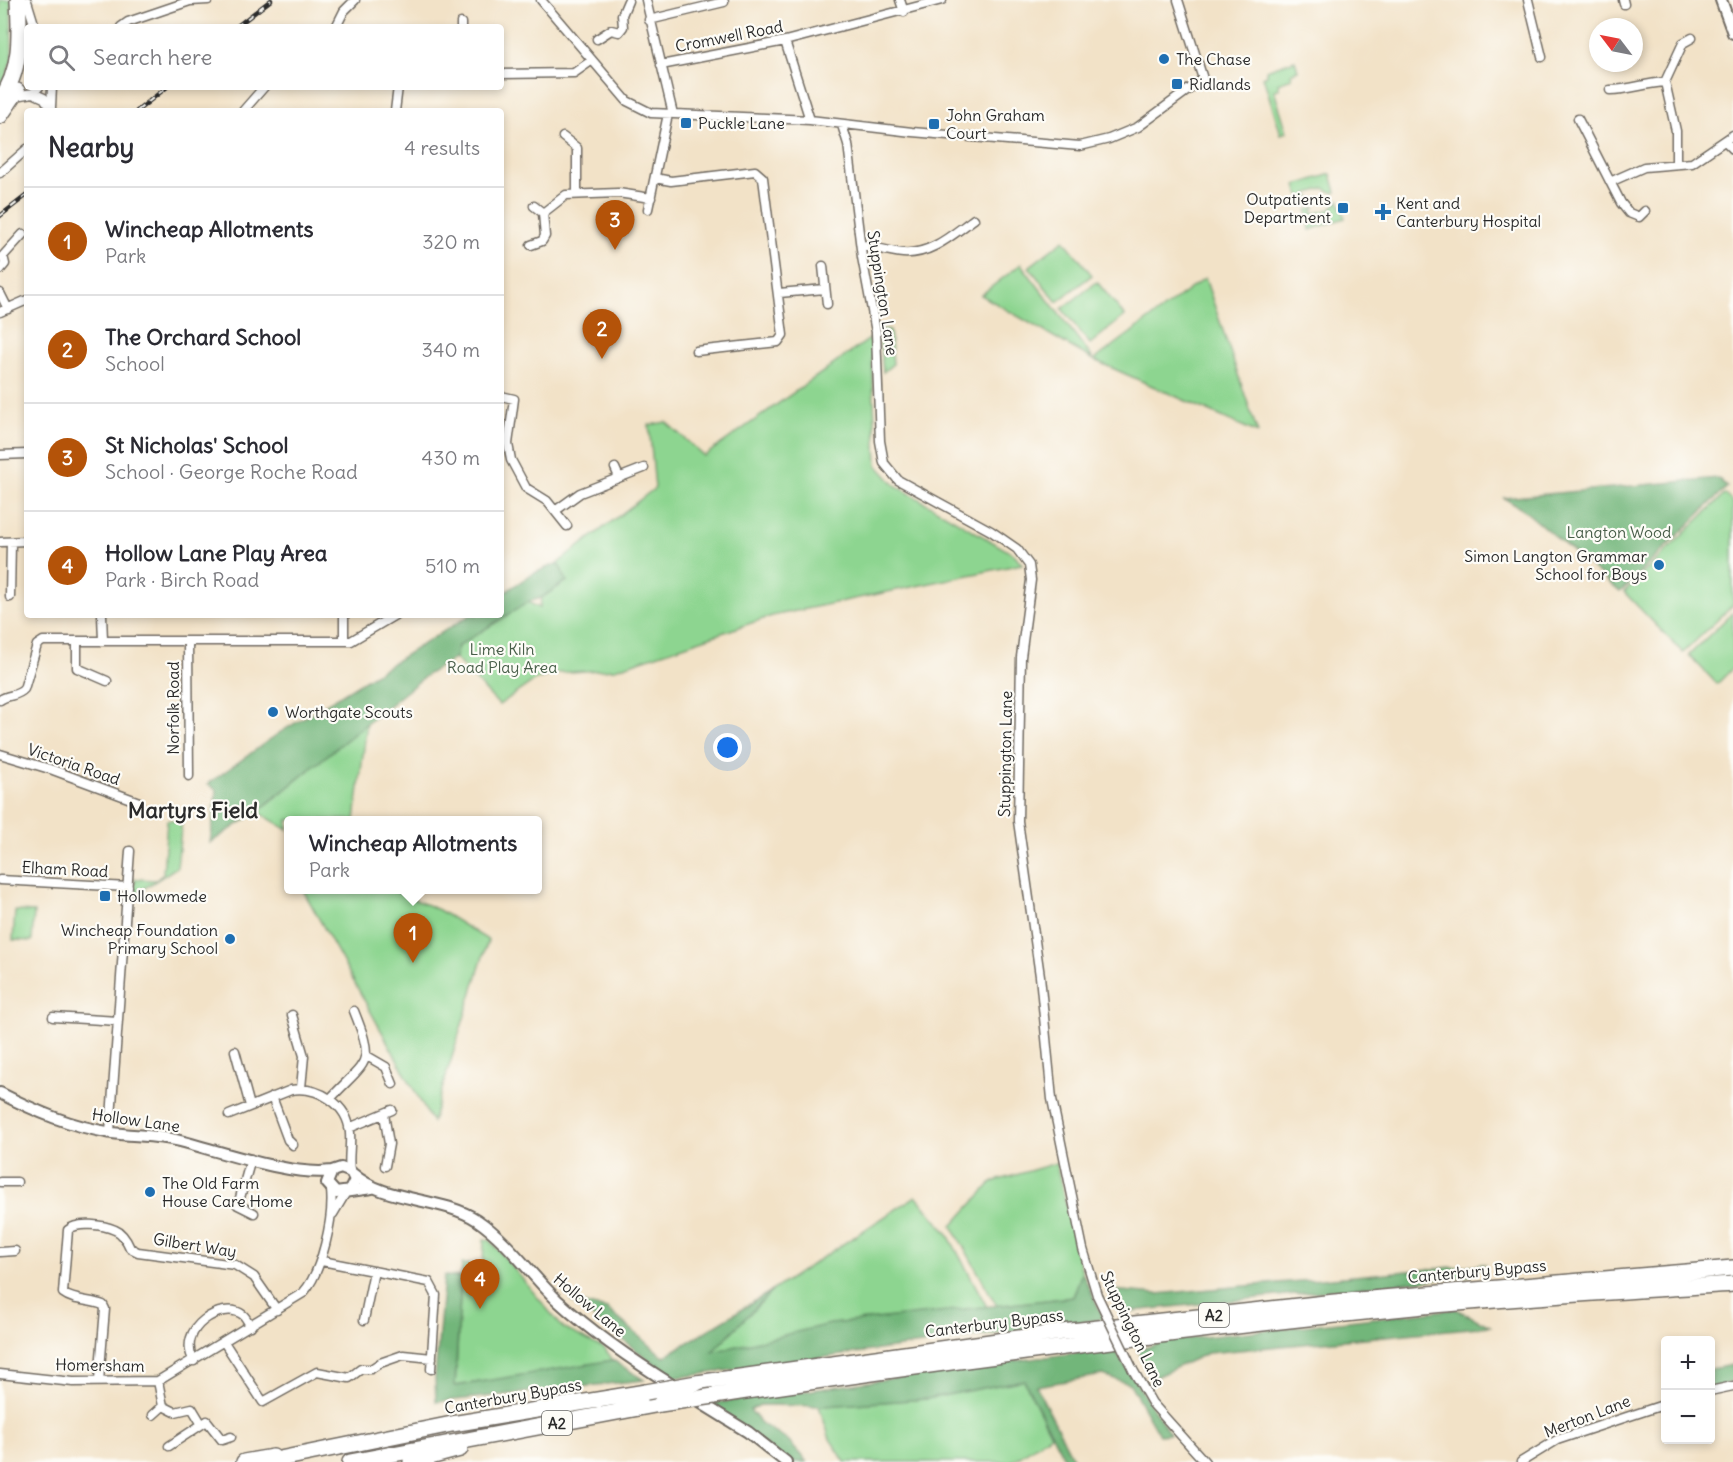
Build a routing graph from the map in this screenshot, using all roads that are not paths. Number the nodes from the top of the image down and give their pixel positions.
1 (24, 0) edge
2 (208, 0) edge
3 (356, 0) edge
4 (541, 0) edge
5 (626, 0) edge
6 (646, 0) edge
7 (900, 0) edge
8 (942, 0) edge
9 (1178, 0) edge
10 (1528, 0) edge
11 (1721, 0) edge
12 (724, 2) dead end
13 (904, 12) junction
14 (649, 20) junction
15 (27, 24) edge
16 (34, 24) edge
17 (125, 24) edge
18 (338, 24) edge
19 (1733, 33) edge
20 (1692, 38) dead end
21 (597, 39) dead end
22 (785, 41) junction
23 (1542, 57) dead end
24 (591, 61) junction
25 (661, 65) junction
26 (24, 70) edge
27 (504, 74) edge
28 (1665, 82) junction
29 (36, 90) edge
30 (52, 90) edge
31 (261, 90) edge
32 (398, 90) edge
33 (1610, 90) dead end
34 (15, 96) junction
35 (0, 100) edge
36 (50, 108) edge
37 (51, 108) edge
38 (246, 108) edge
39 (395, 108) edge
40 (671, 114) junction
41 (0, 116) edge
42 (1578, 119) dead end
43 (810, 120) junction
44 (842, 125) junction
45 (1733, 135) edge
46 (563, 137) dead end
47 (1726, 142) junction
48 (1733, 149) edge
49 (24, 152) edge
50 (1676, 164) junction
51 (0, 172) edge
52 (655, 178) junction
53 (1610, 182) junction
54 (577, 194) junction
55 (651, 198) junction
56 (534, 206) dead end
57 (648, 208) dead end
58 (1645, 211) dead end
59 (543, 213) junction
60 (971, 225) dead end
61 (23, 234) dead end
62 (531, 245) dead end
63 (862, 245) junction
64 (823, 267) dead end
65 (0, 270) edge
66 (825, 289) junction
67 (779, 292) junction
68 (0, 293) edge
69 (24, 301) edge
70 (827, 304) dead end
71 (4, 311) edge
72 (696, 351) dead end
73 (504, 397) edge
74 (24, 454) edge
75 (0, 455) edge
76 (615, 468) dead end
77 (644, 468) dead end
78 (619, 477) junction
79 (555, 511) junction
80 (567, 526) dead end
81 (0, 542) edge
82 (11, 542) junction
83 (24, 542) edge
84 (9, 597) dead end
85 (102, 618) edge
86 (344, 618) edge
87 (390, 618) edge
88 (103, 640) junction
89 (77, 641) junction
90 (188, 641) junction
91 (344, 641) junction
92 (107, 681) dead end
93 (0, 700) edge
94 (0, 754) edge
95 (189, 776) dead end
96 (139, 802) dead end
97 (130, 851) dead end
98 (0, 880) edge
99 (128, 887) junction
100 (354, 1011) dead end
101 (292, 1016) dead end
102 (61, 1018) dead end
103 (118, 1022) junction
104 (235, 1051) dead end
105 (367, 1056) junction
106 (393, 1084) dead end
107 (301, 1088) junction
108 (0, 1093) edge
109 (272, 1097) junction
110 (330, 1099) junction
111 (250, 1106) junction
112 (230, 1115) dead end
113 (349, 1128) junction
114 (110, 1132) junction
115 (350, 1139) junction
116 (293, 1145) dead end
117 (251, 1159) junction
118 (385, 1166) dead end
119 (334, 1170) junction
120 (308, 1172) junction
121 (351, 1173) junction
122 (0, 1182) edge
123 (18, 1182) dead end
124 (329, 1187) junction
125 (373, 1188) junction
126 (347, 1192) junction
127 (254, 1214) dead end
128 (328, 1225) junction
129 (15, 1251) dead end
130 (0, 1252) edge
131 (322, 1261) junction
132 (1733, 1268) edge
133 (374, 1271) junction
134 (1733, 1284) edge
135 (277, 1310) junction
136 (364, 1320) dead end
137 (251, 1326) junction
138 (224, 1342) junction
139 (432, 1358) junction
140 (194, 1361) junction
141 (431, 1369) dead end
142 (0, 1374) edge
143 (158, 1381) junction
144 (99, 1382) junction
145 (1733, 1386) edge
146 (1715, 1390) edge
147 (1661, 1405) edge
148 (163, 1406) junction
149 (153, 1415) dead end
150 (201, 1423) junction
151 (231, 1437) dead end
152 (170, 1446) dead end
153 (323, 1449) junction
154 (426, 1452) junction
155 (244, 1462) edge
156 (265, 1462) edge
157 (350, 1462) edge
158 (411, 1462) edge
159 (786, 1462) edge
160 (1205, 1462) edge
161 (1521, 1462) edge

1 - 15 highway
1 - 16 street
1 - 35 highway
2 - 17 street
3 - 18 street
4 - 24 street
5 - 21 street
6 - 14 street
7 - 13 street
8 - 13 street, Cromwell Road
9 - 44 street
10 - 23 street
11 - 19 street
12 - 14 street
13 - 22 street, Cromwell Road
14 - 25 street
20 - 28 street
22 - 25 street, Cromwell Road
22 - 43 street
24 - 27 street
24 - 40 street
25 - 40 street
26 - 34 highway
28 - 33 street
28 - 50 street
29 - 34 street
29 - 36 street
30 - 37 street
31 - 38 street
32 - 39 street
34 - 41 highway
40 - 43 street
40 - 52 street
42 - 53 street
43 - 44 street
44 - 63 street, Stuppington Lane
45 - 47 street
46 - 54 street
47 - 48 street
47 - 50 street
49 - 51 street
50 - 53 street
52 - 55 street
52 - 67 street
53 - 58 street
54 - 55 street
54 - 59 street
55 - 57 street
56 - 59 street
59 - 62 street
60 - 63 street
61 - 65 street
63 - 160 street, Stuppington Lane, bridge
64 - 66 street
66 - 67 street
66 - 70 street
67 - 72 street
68 - 71 street
69 - 71 street
73 - 79 street
74 - 75 street
76 - 78 street
77 - 78 street
78 - 79 street
79 - 80 street
81 - 82 street
82 - 83 street
82 - 84 street
85 - 88 street
86 - 91 street
87 - 91 street
88 - 89 street
88 - 90 street
89 - 92 street
89 - 93 street
90 - 91 street
90 - 95 street, Norfolk Road
94 - 96 street, Victoria Road
97 - 99 street
98 - 99 street, Elham Road
99 - 103 street
100 - 105 street
101 - 107 street
102 - 103 street
103 - 114 street
104 - 111 street
105 - 106 street
105 - 110 street
107 - 109 street
107 - 110 street
108 - 114 street, Hollow Lane
109 - 111 street
109 - 116 street
110 - 113 street
111 - 112 street
113 - 115 street
113 - 118 street
114 - 117 street, Hollow Lane
115 - 119 street
115 - 121 street
117 - 120 street, Hollow Lane
117 - 127 street
119 - 120 street, Hollow Lane
119 - 121 street, Hollow Lane
119 - 124 street
120 - 124 street, Hollow Lane
121 - 125 street, Hollow Lane
121 - 126 street
122 - 123 street
124 - 126 street, Hollow Lane
124 - 128 street, Homersham
125 - 126 street, Hollow Lane
125 - 159 street, Hollow Lane
126 - 128 street, Homersham
128 - 131 street, Homersham
129 - 130 street
131 - 133 street
131 - 135 street, Homersham
132 - 153 highway, Canterbury Bypass / A2, bridge
133 - 136 street
133 - 139 street
134 - 154 highway, Canterbury Bypass / A2, bridge
135 - 137 street, Homersham
135 - 144 street, Gilbert Way
137 - 138 street, Homersham
137 - 140 street
138 - 139 street
138 - 140 street, Homersham
139 - 141 street
140 - 143 street, Homersham
142 - 144 street, Homersham
143 - 144 street, Homersham
143 - 148 street
145 - 146 street
147 - 161 street, Merton Lane
148 - 149 street
148 - 150 street
150 - 151 street
150 - 152 street
153 - 155 highway, A2
153 - 156 highway, Canterbury Bypass / A2
154 - 157 highway, Canterbury Bypass / A2
154 - 158 highway, A2

